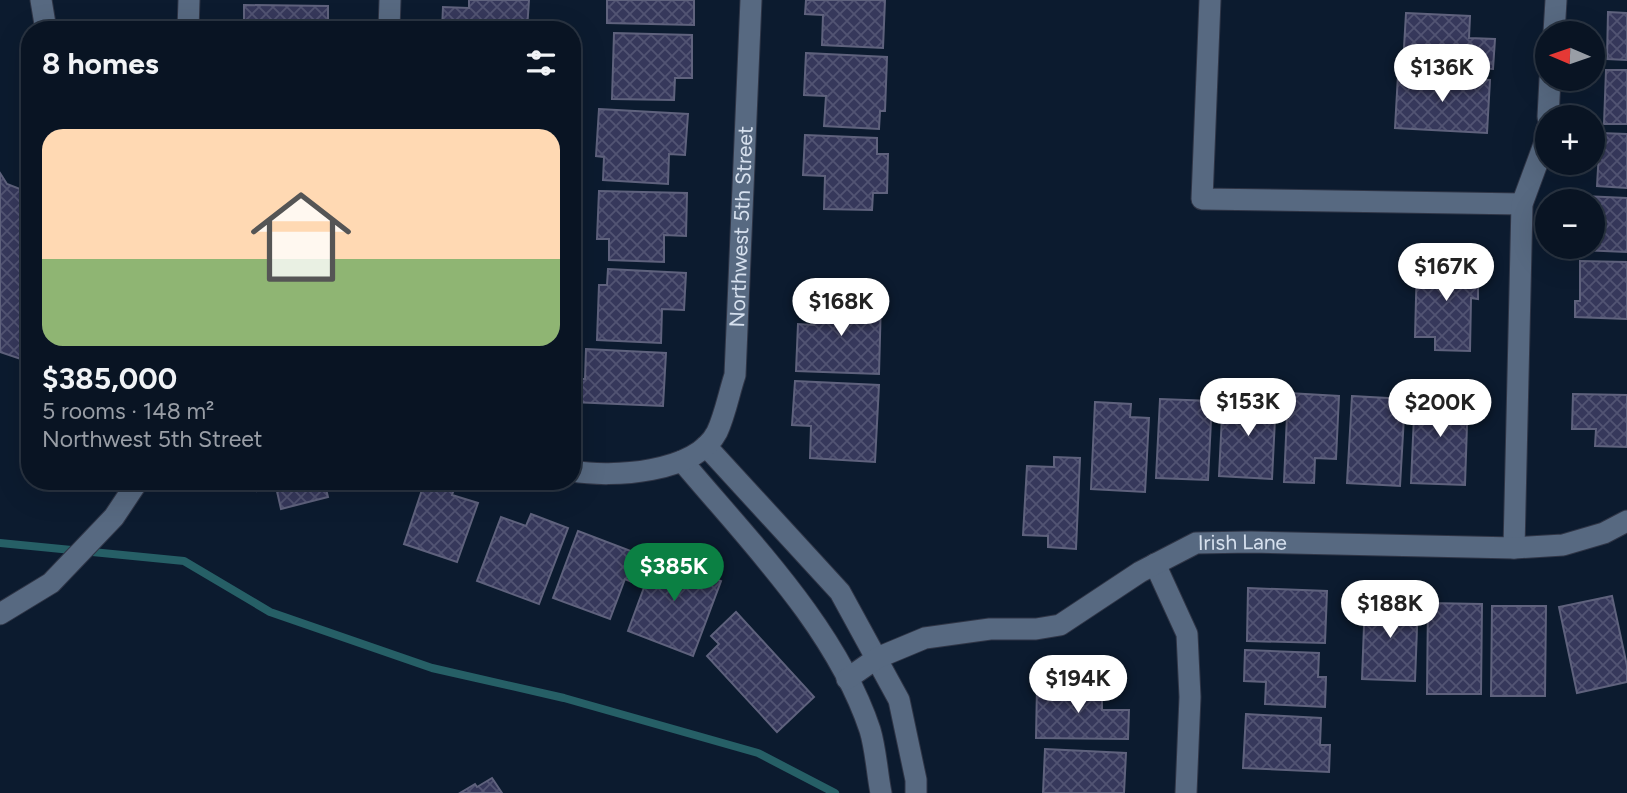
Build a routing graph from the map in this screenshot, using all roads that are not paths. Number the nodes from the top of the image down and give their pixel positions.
1 (41, 0) edge
2 (189, 0) edge
3 (390, 0) edge
4 (751, 0) edge
5 (1210, 0) edge
6 (1556, 0) edge
7 (44, 21) edge
8 (188, 21) edge
9 (389, 21) edge
10 (1555, 21) edge
11 (1535, 169) edge
12 (1522, 204) junction
13 (706, 446) junction
14 (682, 461) junction
15 (581, 472) edge
16 (132, 490) edge
17 (1627, 521) edge
18 (1514, 548) junction
19 (1155, 564) junction
20 (0, 614) edge
21 (877, 658) junction
22 (847, 679) junction
23 (881, 793) edge
24 (916, 793) edge
25 (1186, 793) edge

1 - 7 street
2 - 8 street
3 - 9 street
4 - 13 street, Northwest 5th Street
5 - 12 street
6 - 10 street
11 - 12 street
12 - 18 street
13 - 14 street
13 - 21 street
14 - 15 street
14 - 22 street
16 - 20 street
17 - 18 street, Irish Lane
18 - 19 street, Irish Lane
19 - 21 street, Irish Lane
19 - 25 street
21 - 22 street, Irish Lane
21 - 24 street
22 - 23 street

